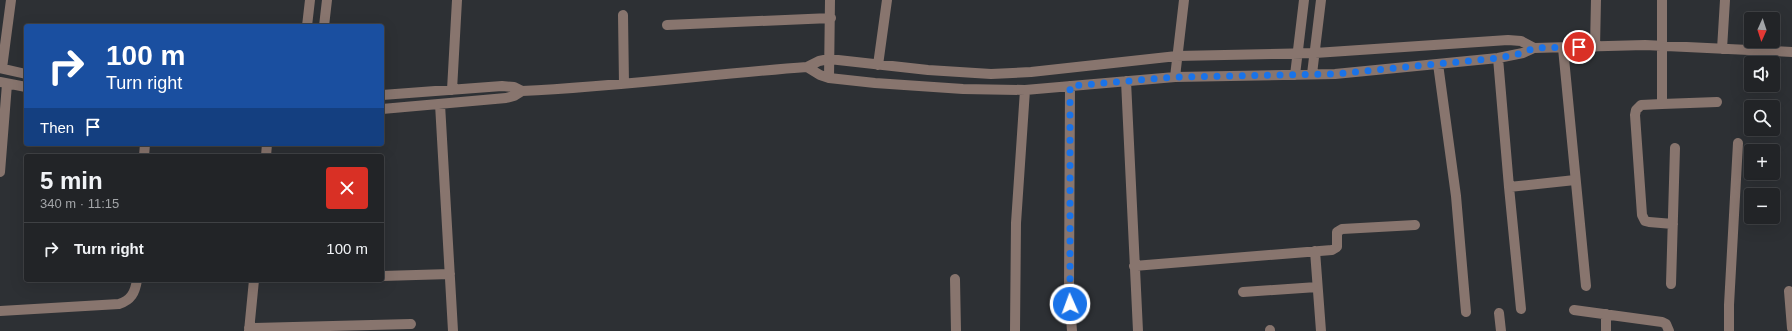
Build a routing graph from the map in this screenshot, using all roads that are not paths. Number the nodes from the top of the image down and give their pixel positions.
1 (11, 0) edge
2 (310, 0) edge
3 (327, 0) edge
4 (457, 0) edge
5 (830, 0) edge
6 (887, 0) edge
7 (1184, 0) edge
8 (1304, 0) edge
9 (1321, 0) edge
10 (1596, 0) edge
11 (1662, 0) edge
12 (1725, 0) edge
13 (623, 15) dead end
14 (831, 18) junction
15 (307, 24) edge
16 (324, 24) edge
17 (667, 25) dead end
18 (1661, 45) junction
19 (1595, 47) junction
20 (1534, 48) junction
21 (1563, 48) junction
22 (1722, 49) junction
23 (1792, 52) edge
24 (1298, 53) junction
25 (1315, 53) junction
26 (1177, 56) junction
27 (1498, 58) junction
28 (829, 60) junction
29 (1438, 64) junction
30 (878, 65) junction
31 (807, 67) junction
32 (1, 68) edge
33 (928, 70) junction
34 (964, 73) junction
35 (24, 74) edge
36 (1312, 74) junction
37 (1295, 75) junction
38 (1175, 77) junction
39 (829, 78) junction
40 (1126, 81) junction
41 (4, 83) edge
42 (624, 84) junction
43 (927, 86) junction
44 (1070, 86) junction
45 (24, 87) edge
46 (963, 89) junction
47 (452, 90) junction
48 (1025, 90) junction
49 (522, 91) junction
50 (384, 95) edge
51 (1717, 102) dead end
52 (440, 104) junction
53 (1662, 104) junction
54 (384, 109) edge
55 (1738, 143) dead end
56 (1676, 148) dead end
57 (0, 172) edge
58 (1575, 180) junction
59 (1509, 187) junction
60 (1673, 224) junction
61 (1415, 225) dead end
62 (1315, 251) junction
63 (1134, 266) junction
64 (450, 274) junction
65 (384, 276) edge
66 (955, 279) dead end
67 (136, 282) edge
68 (254, 282) edge
69 (1671, 284) dead end
70 (1586, 286) dead end
71 (1317, 287) junction
72 (1789, 291) dead end
73 (1243, 292) dead end
74 (1521, 309) dead end
75 (1574, 310) dead end
76 (0, 311) edge
77 (1466, 312) dead end
78 (1499, 314) dead end
79 (1606, 314) junction
80 (411, 324) dead end
81 (1792, 328) edge
82 (249, 330) edge
83 (453, 331) edge
84 (956, 331) edge
85 (1015, 331) edge
86 (1072, 331) edge
87 (1138, 331) edge
88 (1321, 331) edge
89 (1501, 331) edge
90 (1606, 331) edge
91 (1669, 331) edge
92 (1729, 331) edge

1 - 32 street
2 - 15 street
3 - 16 street
4 - 47 street
5 - 14 street
6 - 30 street
7 - 26 street
8 - 24 street
9 - 25 street
10 - 19 street
11 - 18 street
12 - 22 street
13 - 42 street
14 - 17 street
14 - 28 street
18 - 19 street
18 - 22 street
18 - 53 street
19 - 21 street
20 - 21 street
20 - 25 street
20 - 27 street
21 - 58 street
22 - 23 street
24 - 25 street
24 - 26 street
24 - 37 street
25 - 36 street
26 - 34 street
26 - 38 street
27 - 29 street
27 - 59 street
28 - 30 street
28 - 31 street
28 - 39 street
29 - 36 street
29 - 77 street
30 - 33 street
31 - 39 street
31 - 42 street
32 - 35 street
33 - 34 street
33 - 43 street
34 - 46 street
36 - 37 street
37 - 38 street
38 - 40 street
39 - 43 street
40 - 44 street
40 - 63 street
41 - 45 street
41 - 57 street
42 - 49 street
43 - 46 street
44 - 48 street
44 - 86 street
46 - 48 street
47 - 49 street
47 - 50 street
48 - 85 street
49 - 52 street
51 - 53 street
52 - 54 street
52 - 64 street
53 - 60 street
55 - 92 street
56 - 60 street
58 - 59 street
58 - 70 street
59 - 74 street
60 - 69 street
61 - 62 street
62 - 63 street
62 - 71 street
63 - 87 street
64 - 65 street
64 - 83 street
66 - 84 street
67 - 76 street
68 - 82 street
71 - 73 street
71 - 88 street
72 - 81 street
75 - 79 street
78 - 89 street
79 - 90 street
79 - 91 street
80 - 82 street

